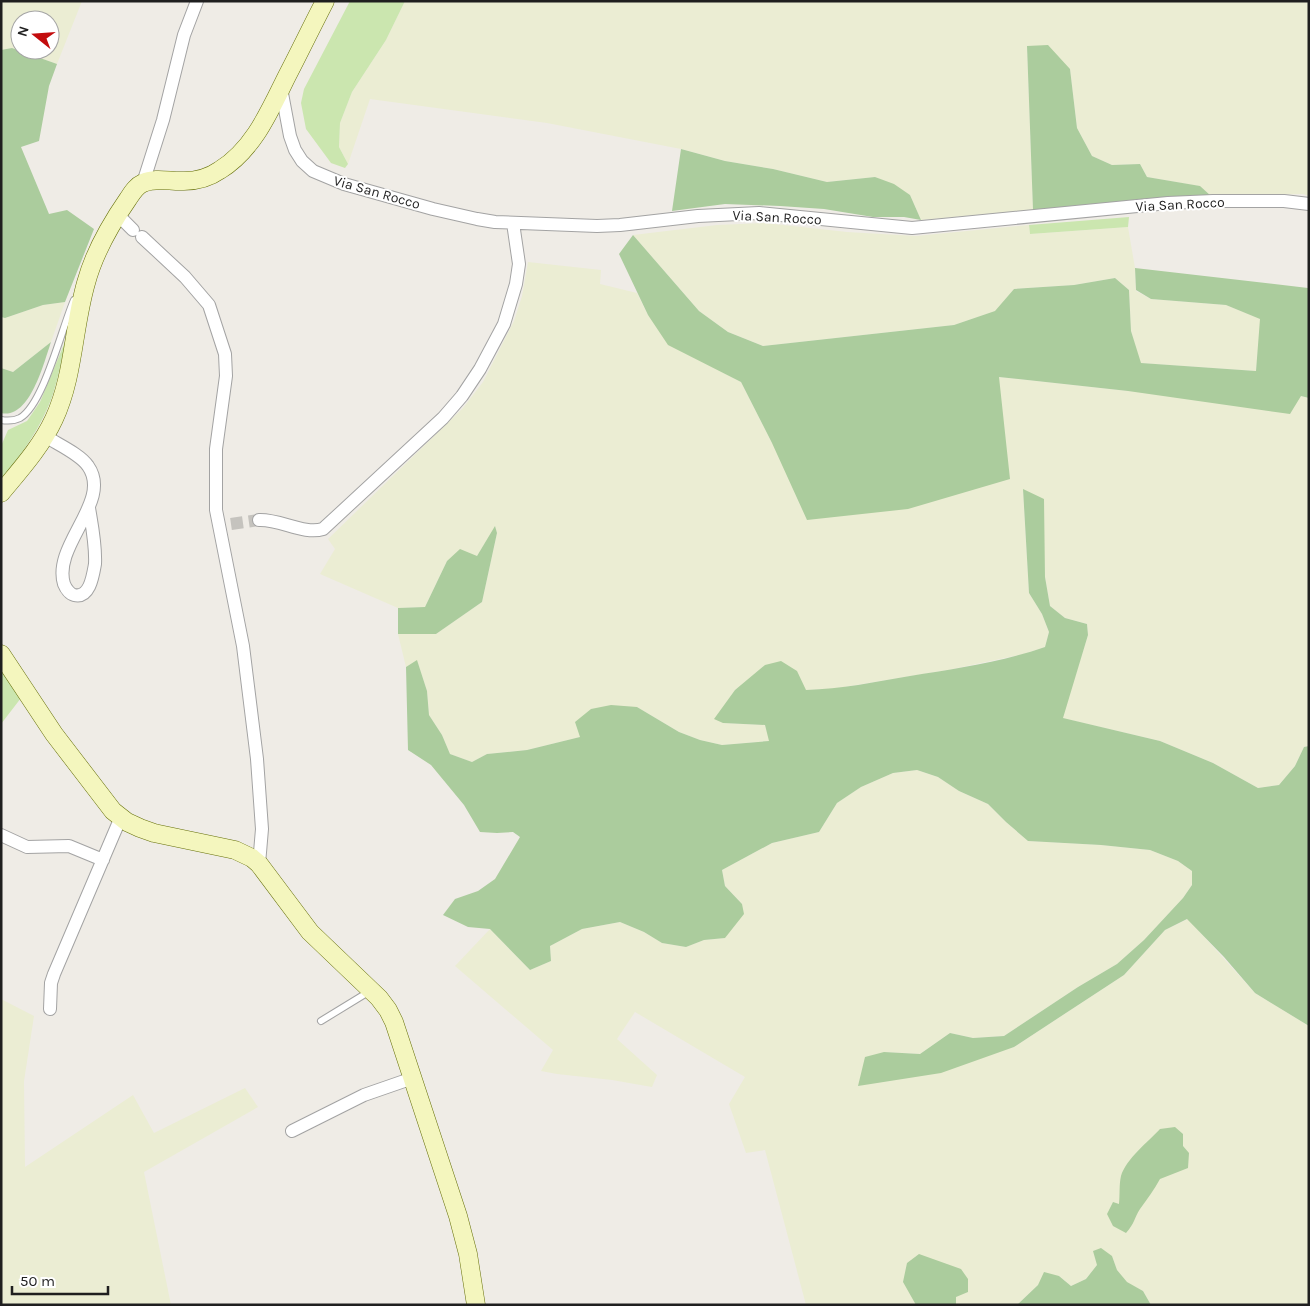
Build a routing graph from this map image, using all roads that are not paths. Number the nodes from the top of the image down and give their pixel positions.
1 (197, 1) edge
2 (325, 1) edge
3 (281, 88) junction
4 (143, 183) junction
5 (1309, 204) edge
6 (118, 215) junction
7 (513, 224) junction
8 (85, 285) junction
9 (1, 420) edge
10 (45, 436) junction
11 (1, 493) edge
12 (89, 508) junction
13 (259, 520) tunnel mouth
14 (231, 524) tunnel mouth
15 (218, 526) junction
16 (1, 654) edge
17 (121, 817) junction
18 (1, 835) edge
19 (103, 860) junction
20 (259, 864) junction
21 (371, 990) junction
22 (50, 1008) dead end
23 (321, 1021) dead end
24 (413, 1078) junction
25 (292, 1131) dead end
26 (476, 1305) edge

1 - 4 street
2 - 3 street
3 - 4 street
3 - 7 street, Via San Rocco
4 - 6 street
5 - 7 street, Via San Rocco
6 - 8 street
6 - 15 street
7 - 13 street
8 - 9 lane
8 - 10 street
10 - 11 street
10 - 12 street
12 - 12 street
14 - 15 street
15 - 20 street
16 - 17 street
17 - 19 street
17 - 20 street
18 - 19 street
19 - 22 street
20 - 21 street
21 - 23 lane
21 - 24 street
24 - 25 street
24 - 26 street

